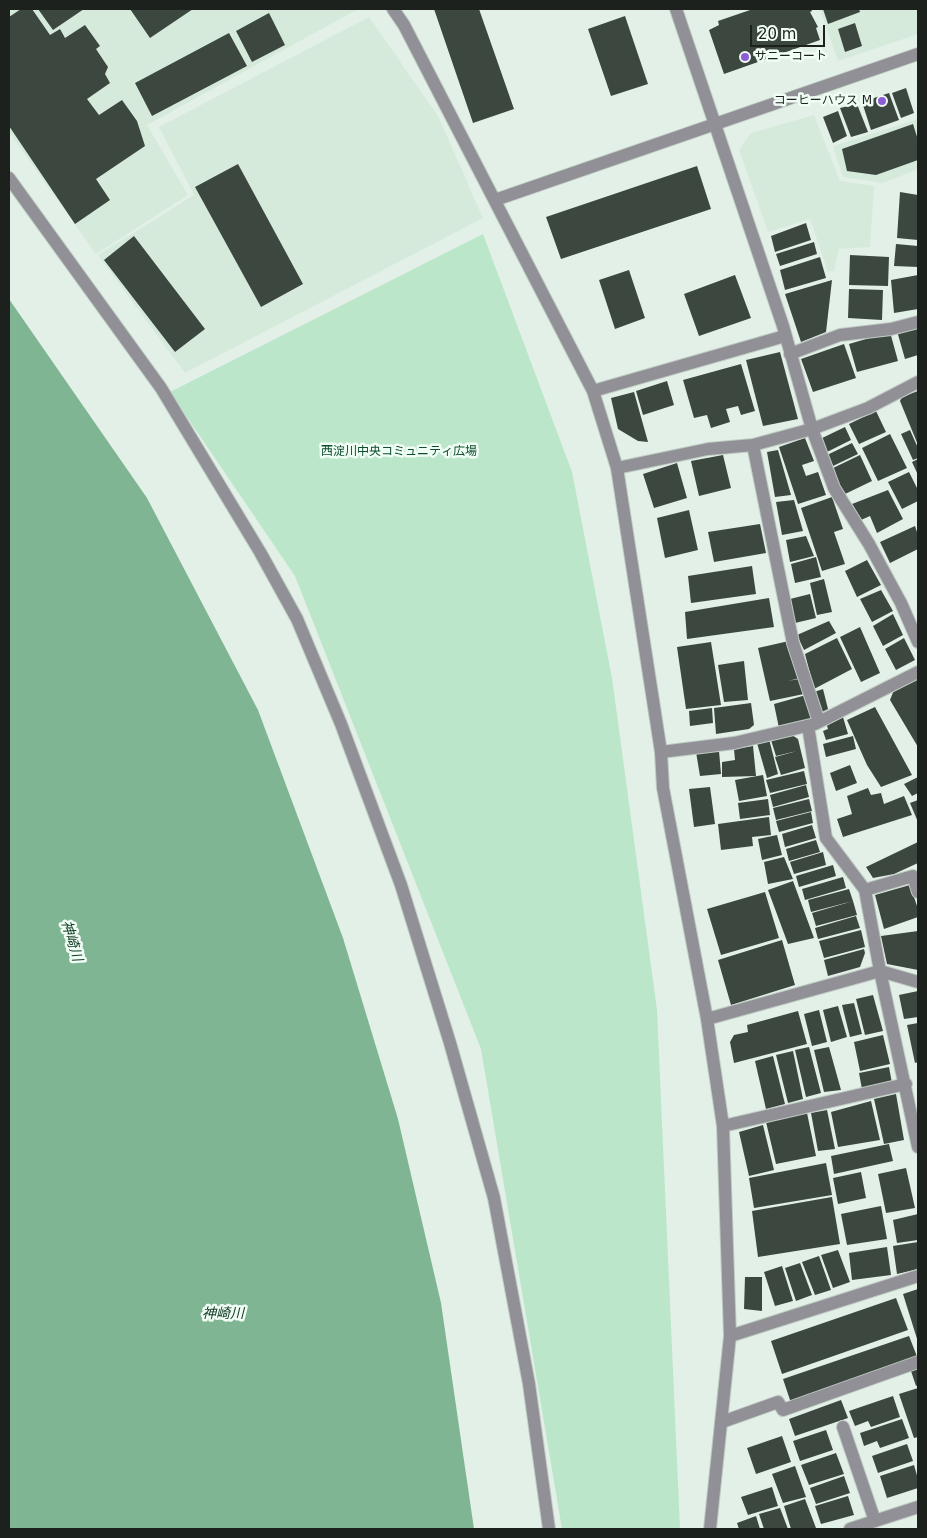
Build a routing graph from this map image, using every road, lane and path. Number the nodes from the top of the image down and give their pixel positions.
1 (393, 9) edge
2 (676, 9) edge
3 (918, 54) edge
4 (716, 124) junction
5 (9, 178) edge
6 (495, 200) junction
7 (918, 322) edge
8 (785, 336) junction
9 (790, 354) junction
10 (918, 382) edge
11 (592, 390) junction
12 (812, 429) junction
13 (753, 445) junction
14 (617, 468) junction
15 (918, 642) edge
16 (918, 672) edge
17 (814, 724) junction
18 (661, 752) junction
19 (916, 875) edge
20 (865, 890) junction
21 (918, 892) edge
22 (880, 971) junction
23 (918, 982) edge
24 (707, 1019) junction
25 (906, 1084) junction
26 (724, 1126) junction
27 (918, 1147) edge
28 (918, 1276) edge
29 (730, 1336) junction
30 (918, 1362) edge
31 (722, 1422) junction
32 (843, 1427) dead end
33 (918, 1507) edge
34 (875, 1521) junction
35 (549, 1529) edge
36 (710, 1529) edge
37 (850, 1529) edge

1 - 6 street
2 - 4 street
3 - 4 street
4 - 6 street
4 - 8 street
5 - 35 street
6 - 11 street
7 - 9 street
8 - 9 street
8 - 11 street
9 - 12 street
10 - 12 street
11 - 14 street
12 - 13 street
12 - 15 street
13 - 14 street
13 - 17 street
14 - 18 street
16 - 17 street
17 - 18 street
17 - 20 street
18 - 24 street
19 - 20 street
19 - 21 street
20 - 22 street
22 - 23 street
22 - 24 street
22 - 25 street
24 - 26 street
25 - 26 street
25 - 27 street
26 - 29 street
28 - 29 street
29 - 31 street
30 - 31 street
31 - 36 street
32 - 34 street
33 - 34 street
34 - 37 street

